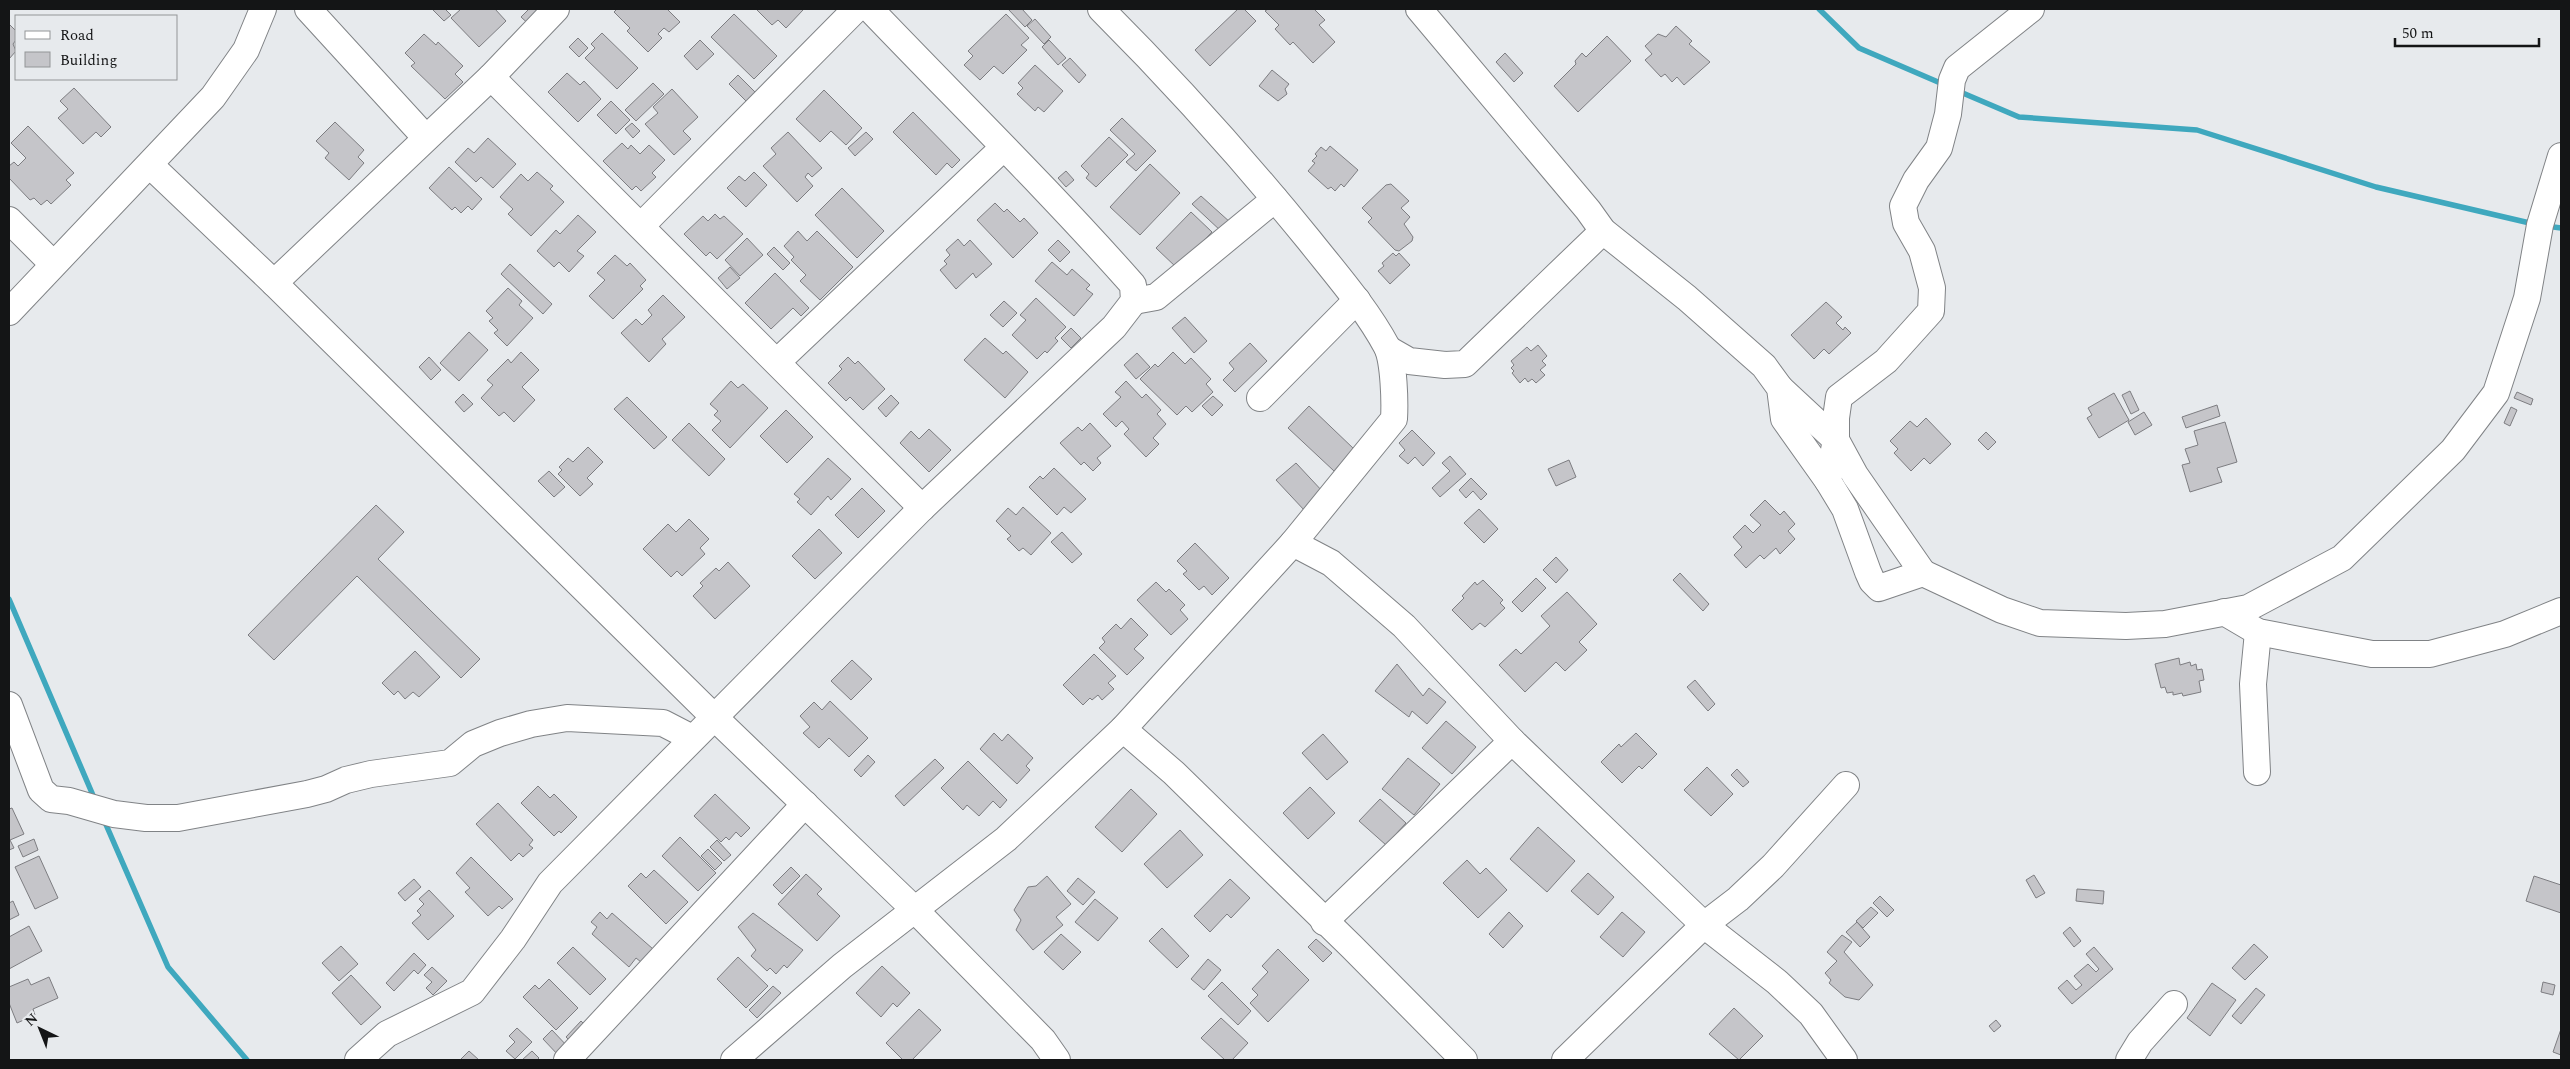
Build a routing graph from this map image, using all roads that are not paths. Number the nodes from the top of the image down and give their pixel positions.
1 (263, 9) edge
2 (308, 9) edge
3 (556, 9) edge
4 (856, 9) edge
5 (870, 9) edge
6 (1101, 9) edge
7 (1419, 9) edge
8 (2031, 9) edge
9 (491, 77) junction
10 (426, 138) junction
11 (1003, 148) junction
12 (2561, 156) edge
13 (150, 165) junction
14 (1275, 199) junction
15 (9, 220) edge
16 (641, 226) junction
17 (1603, 231) junction
18 (53, 264) junction
19 (274, 283) junction
20 (1357, 300) junction
21 (1134, 301) junction
22 (9, 312) edge
23 (1388, 349) junction
24 (777, 362) junction
25 (1780, 388) junction
26 (1260, 398) dead end
27 (1836, 440) junction
28 (1828, 481) junction
29 (922, 508) junction
30 (1293, 543) junction
31 (1923, 573) junction
32 (2561, 611) edge
33 (2224, 612) junction
34 (2258, 632) junction
35 (9, 704) edge
36 (713, 716) junction
37 (1123, 729) junction
38 (692, 738) junction
39 (1512, 741) junction
40 (2257, 772) dead end
41 (1846, 785) dead end
42 (805, 804) junction
43 (914, 908) junction
44 (1324, 922) junction
45 (1704, 924) junction
46 (2174, 1004) dead end
47 (571, 1059) edge
48 (738, 1059) edge
49 (358, 1060) edge
50 (1057, 1060) edge
51 (1464, 1060) edge
52 (1565, 1060) edge
53 (1844, 1060) edge
54 (2129, 1060) edge

1 - 13 street
2 - 10 street
3 - 9 street
4 - 16 street
5 - 11 street
6 - 14 street
7 - 17 street
8 - 27 street
9 - 10 street
9 - 16 street
10 - 19 street
11 - 21 street
11 - 24 street
12 - 33 street
13 - 18 street
13 - 19 street
14 - 20 street
14 - 21 street
15 - 18 street
16 - 24 street
17 - 23 street
17 - 25 street
18 - 22 street
19 - 36 street
20 - 23 street
20 - 26 street
21 - 29 street
23 - 30 street
24 - 29 street
25 - 27 street
25 - 28 street
27 - 28 street
27 - 31 street
28 - 31 street
29 - 36 street
30 - 37 street
30 - 39 street
31 - 33 street
32 - 34 street
33 - 34 street
34 - 40 street
35 - 38 street
36 - 38 street
36 - 42 street
37 - 43 street
37 - 44 street
38 - 49 street
39 - 44 street
39 - 45 street
41 - 45 street
42 - 43 street
42 - 47 street
43 - 48 street
43 - 50 street
44 - 51 street
45 - 52 street
45 - 53 street
46 - 54 street

